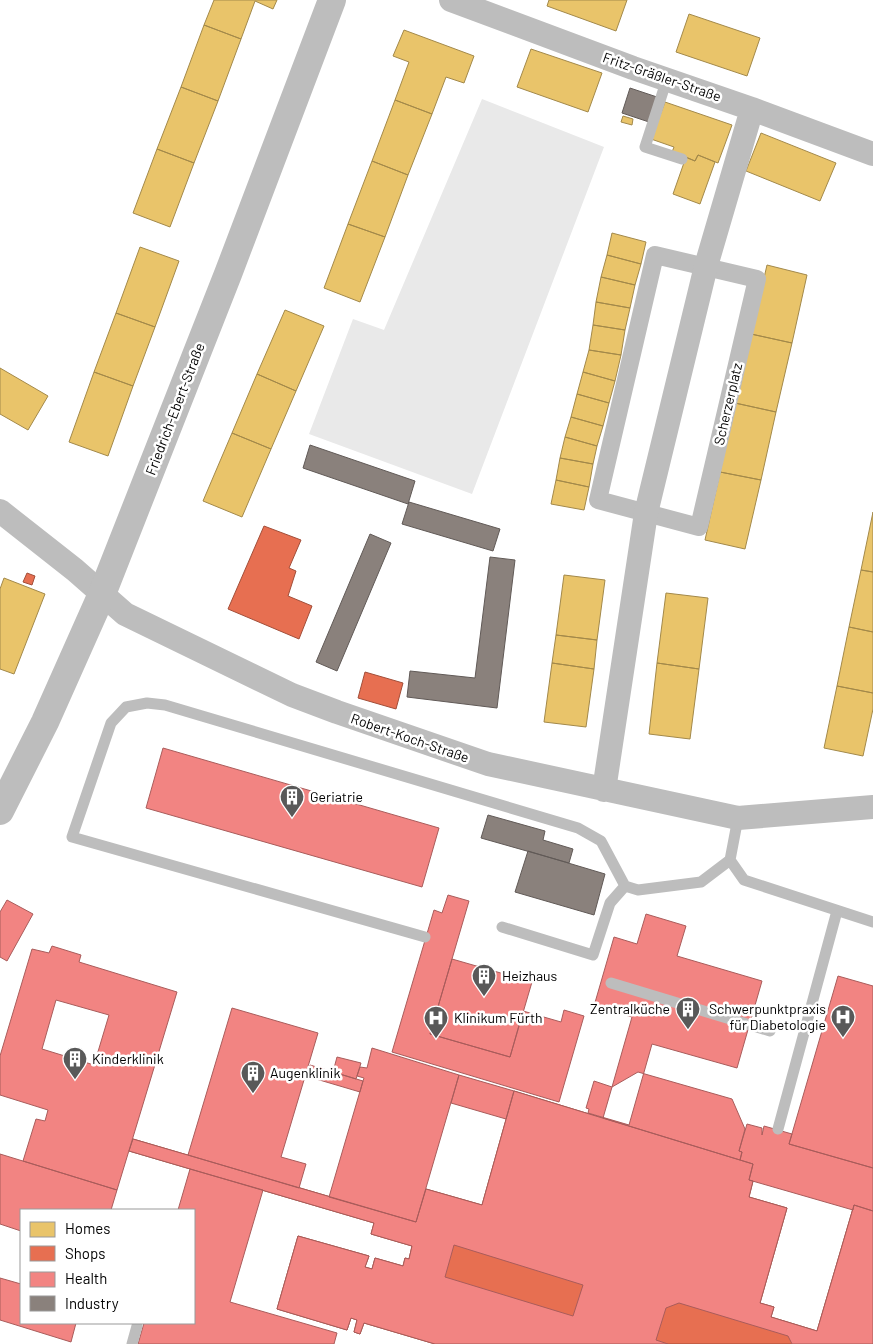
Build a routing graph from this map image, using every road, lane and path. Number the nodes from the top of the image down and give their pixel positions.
1 (332, 0) edge
2 (451, 0) edge
3 (667, 79) junction
4 (752, 109) junction
5 (873, 154) edge
6 (682, 159) dead end
7 (706, 266) junction
8 (0, 511) edge
9 (646, 513) junction
10 (102, 594) junction
11 (604, 790) junction
12 (873, 807) edge
13 (0, 811) edge
14 (738, 818) junction
15 (730, 860) junction
16 (624, 886) junction
17 (837, 911) junction
18 (873, 922) edge
19 (502, 927) dead end
20 (425, 937) dead end
21 (611, 983) dead end
22 (770, 1031) dead end
23 (778, 1128) dead end
24 (137, 1326) dead end
25 (132, 1344) edge

1 - 10 street, Friedrich-Ebert-Straße
2 - 3 street, Fritz-Gräßler-Straße
3 - 4 street, Fritz-Gräßler-Straße
3 - 6 lane
4 - 5 street, Fritz-Gräßler-Straße
4 - 7 street
7 - 9 street
7 - 9 street, Scherzerplatz
7 - 9 street, Scherzerplatz
8 - 10 street, Robert-Koch-Straße
9 - 11 street
10 - 11 street, Robert-Koch-Straße
10 - 13 street, Friedrich-Ebert-Straße
11 - 14 street, Robert-Koch-Straße
12 - 14 street, Robert-Koch-Straße
14 - 15 lane
15 - 16 lane
15 - 17 lane
16 - 19 lane
16 - 20 lane
17 - 18 lane
17 - 23 lane
21 - 22 lane
24 - 25 lane

